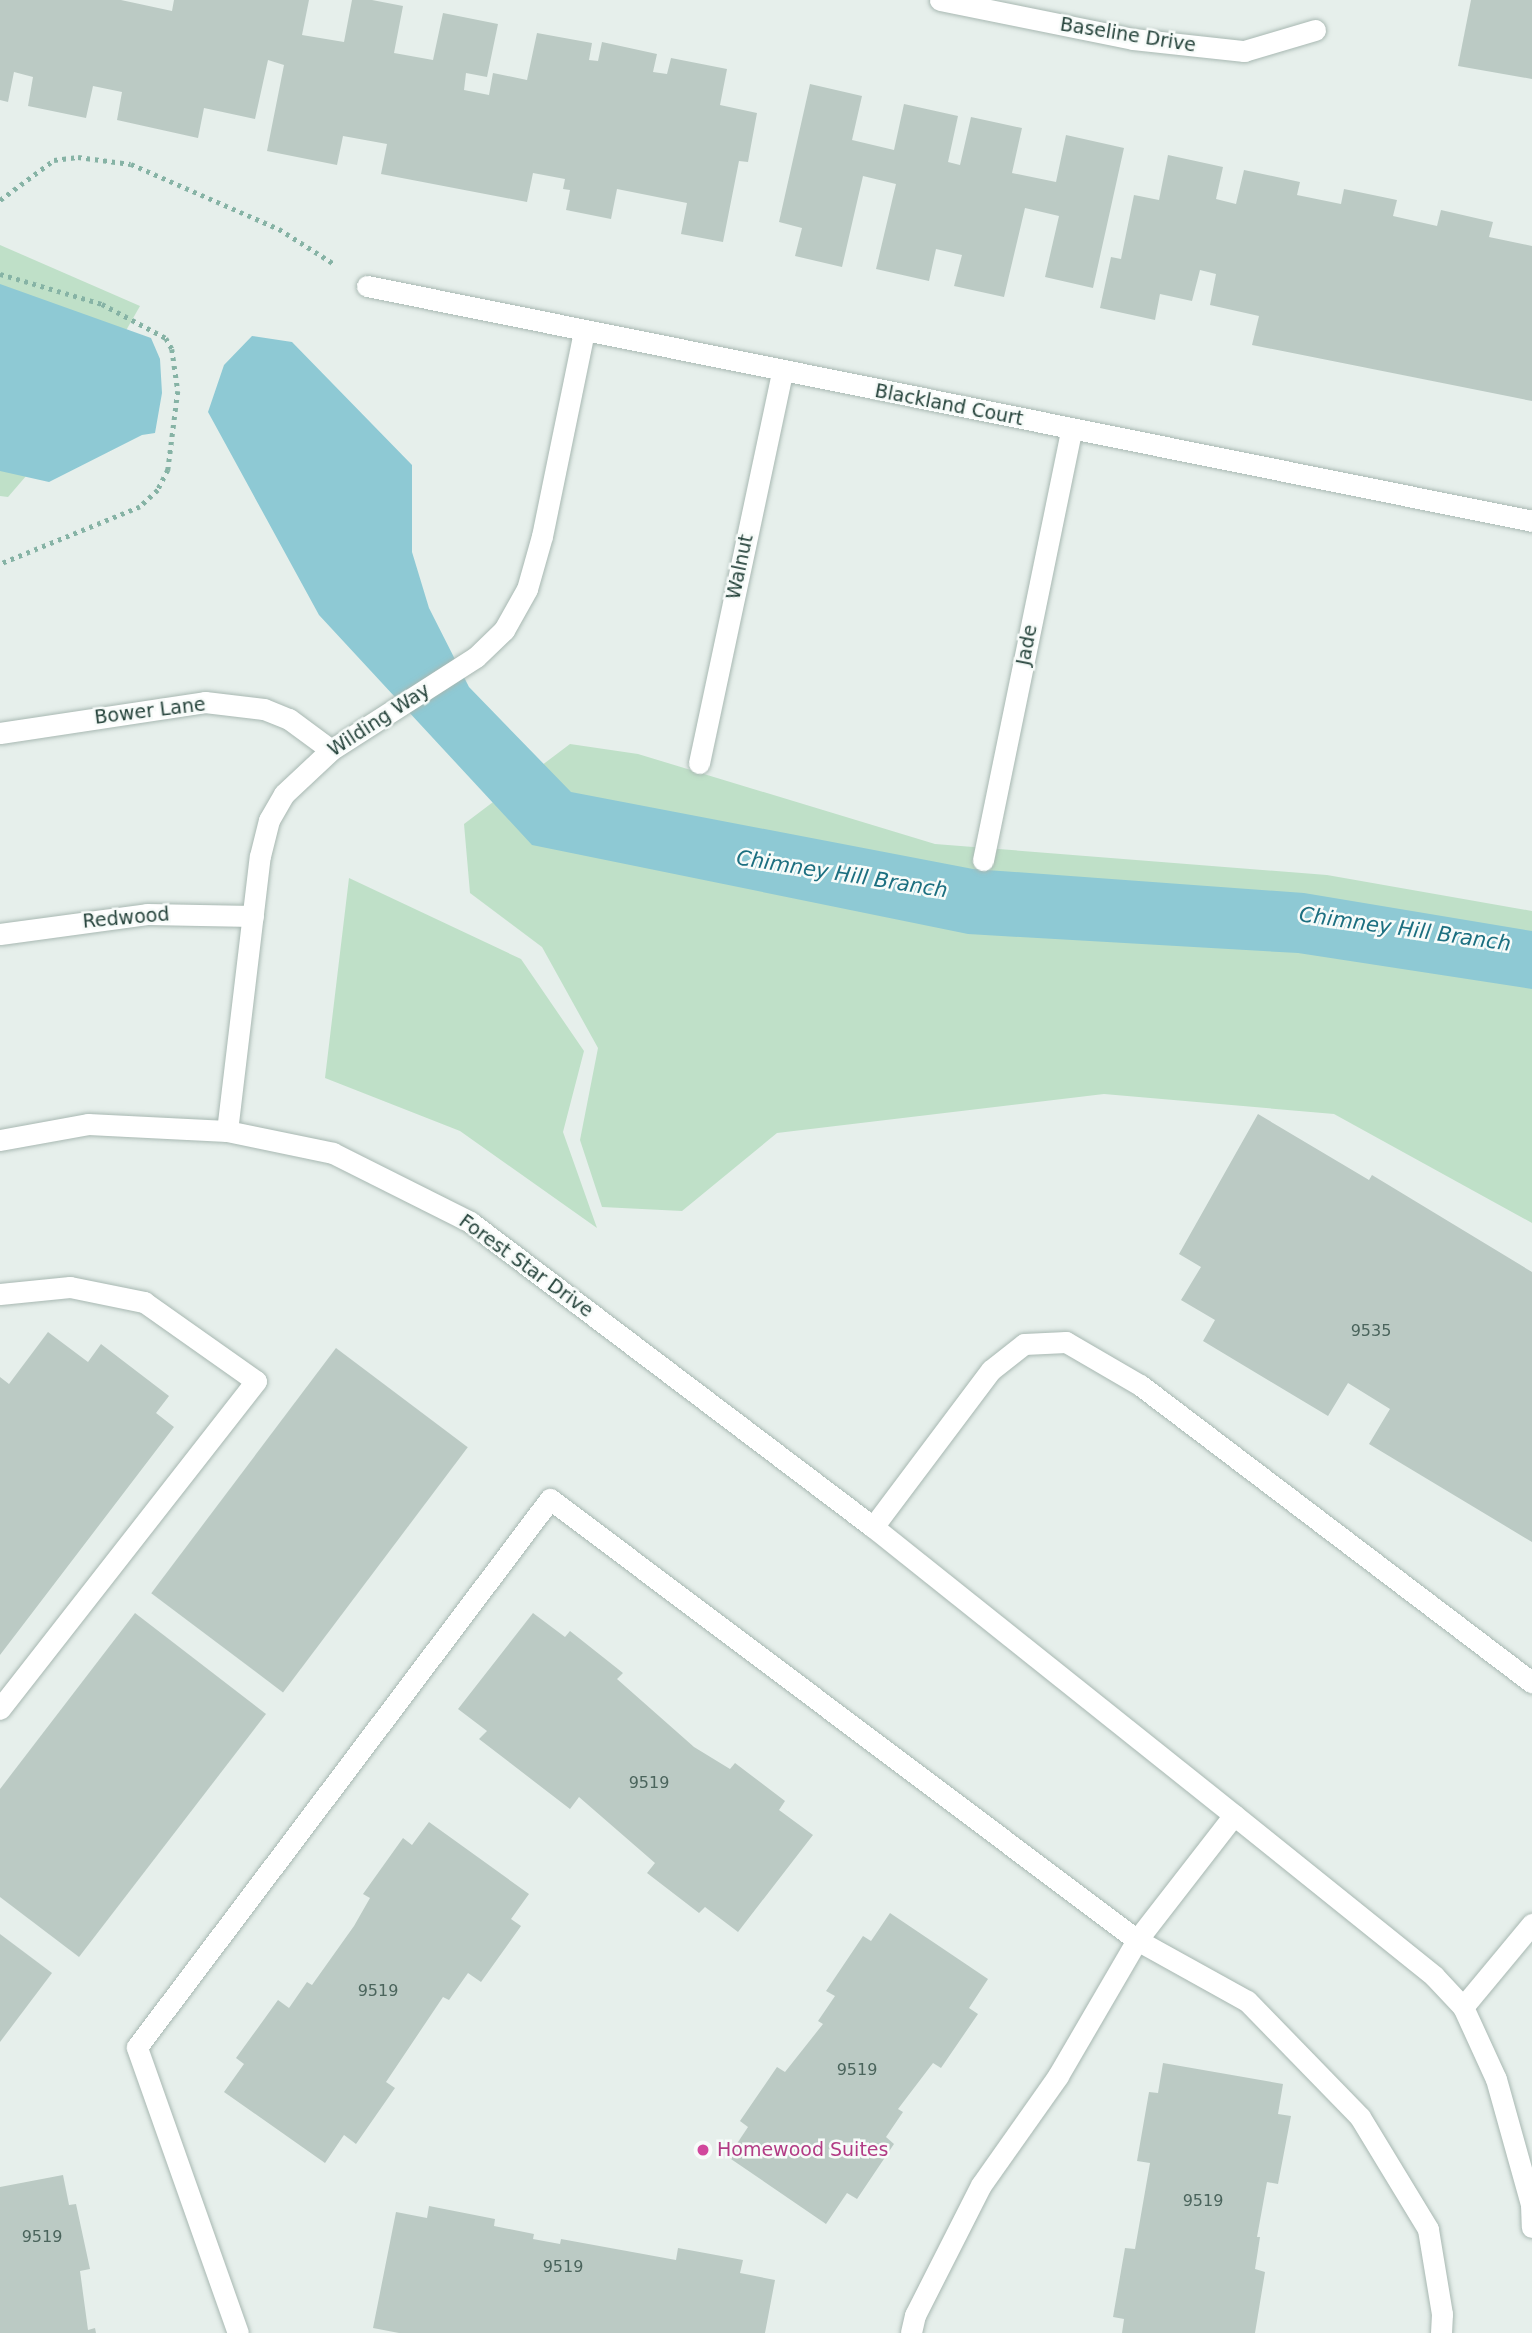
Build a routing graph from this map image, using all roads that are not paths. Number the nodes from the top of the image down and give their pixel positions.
1 (940, 0) edge
2 (1315, 30) dead end
3 (367, 286) road end
4 (584, 331) junction
5 (782, 372) junction
6 (1071, 430) junction
7 (1532, 521) edge
8 (0, 733) edge
9 (331, 750) junction
10 (699, 763) dead end
11 (983, 860) dead end
12 (253, 916) junction
13 (0, 934) edge
14 (227, 1131) junction
15 (0, 1140) edge
16 (0, 1294) edge
17 (873, 1527) junction
18 (1532, 1683) edge
19 (0, 1709) edge
20 (1234, 1815) junction
21 (1532, 1924) edge
22 (1137, 1940) junction
23 (1463, 2007) junction
24 (1532, 2227) edge
25 (238, 2333) edge
26 (911, 2333) edge
27 (1441, 2333) edge

1 - 2 street, Baseline Drive
3 - 4 street, Blackland Court
4 - 5 street, Blackland Court
4 - 9 street, Wilding Way
5 - 6 street, Blackland Court
5 - 10 street, Walnut
6 - 7 street, Blackland Court
6 - 11 street, Jade
8 - 9 street, Bower Lane
9 - 12 street, Wilding Way
12 - 13 street, Redwood
12 - 14 street, Wilding Way
14 - 15 street, Forest Star Drive
14 - 17 street, Forest Star Drive
16 - 19 street
17 - 18 street
17 - 20 street, Forest Star Drive
20 - 22 street
20 - 23 street, Forest Star Drive
21 - 23 street
22 - 25 street
22 - 26 street
22 - 27 street
23 - 24 street, Forest Star Drive

